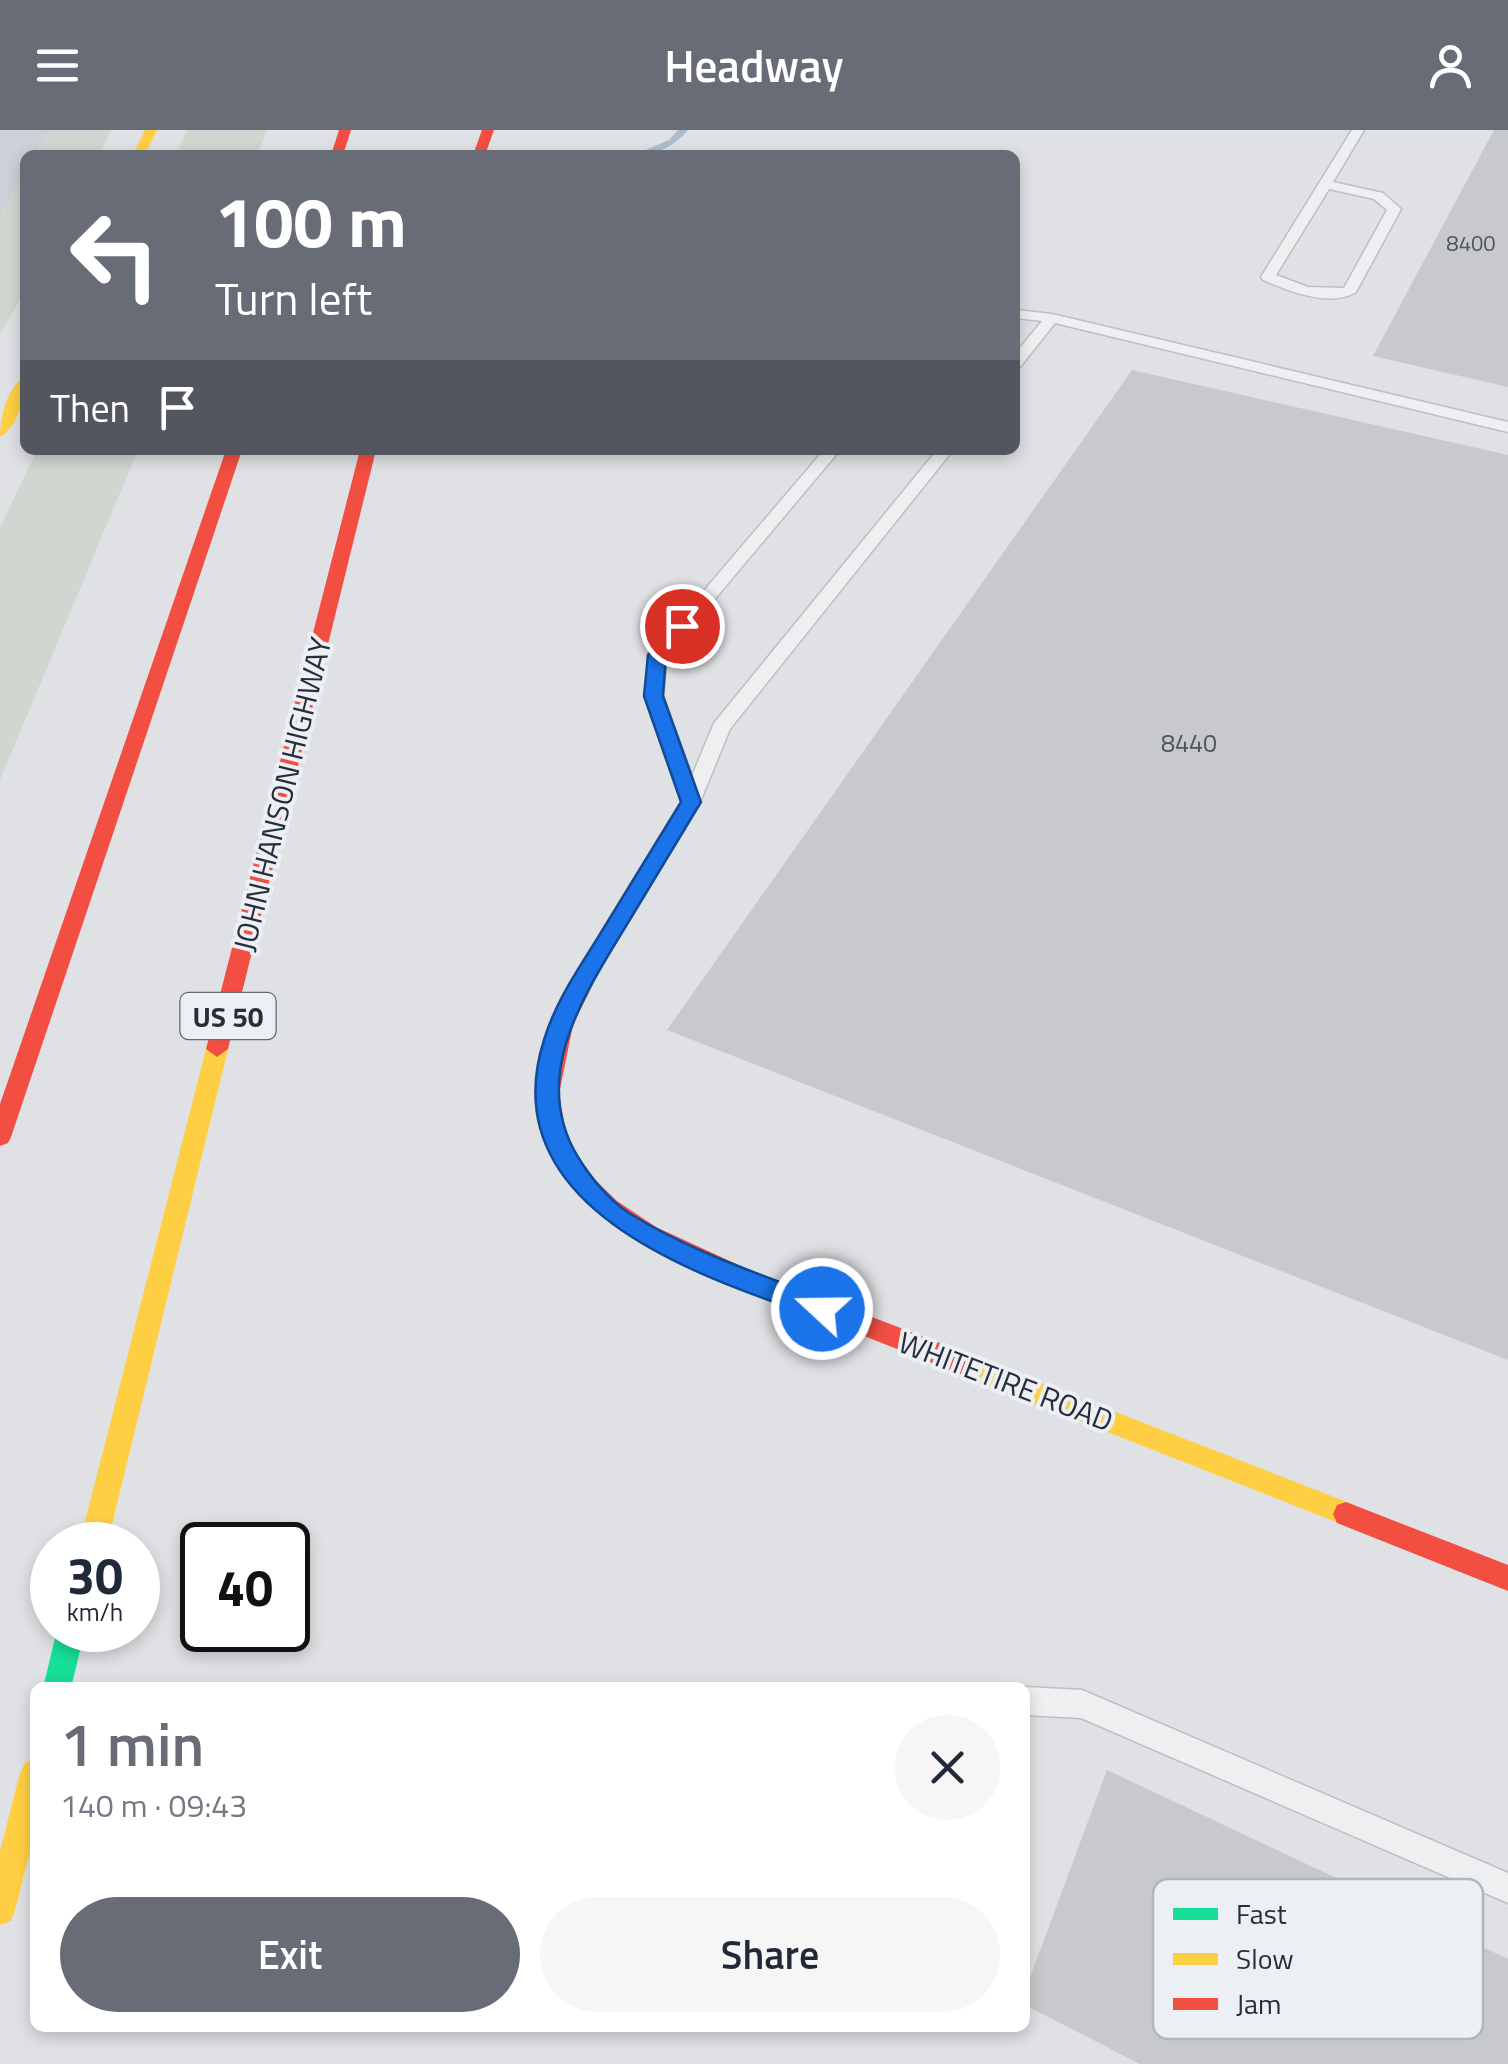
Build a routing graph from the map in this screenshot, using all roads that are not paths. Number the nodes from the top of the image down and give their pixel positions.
1 (1358, 130) edge
2 (1325, 184) junction
3 (1020, 315) edge
4 (1052, 318) junction
5 (1020, 358) edge
6 (20, 392) edge
7 (1508, 426) edge
8 (0, 432) edge
9 (232, 455) edge
10 (368, 455) edge
11 (828, 455) edge
12 (941, 455) edge
13 (691, 802) junction
14 (0, 1137) edge
15 (99, 1522) edge
16 (1508, 1578) edge
17 (66, 1652) edge
18 (58, 1682) edge
19 (1030, 1701) edge
20 (30, 1793) edge
21 (1508, 1888) edge
22 (0, 1910) edge

1 - 2 lane
2 - 2 lane
3 - 4 lane
4 - 5 lane
4 - 7 lane
6 - 8 main road
9 - 14 main road
10 - 15 main road, JOHN HANSON HIGHWAY / US 50
11 - 13 lane
12 - 13 lane
13 - 16 main road, WHITETIRE ROAD
17 - 18 main road
19 - 21 lane
20 - 22 main road

